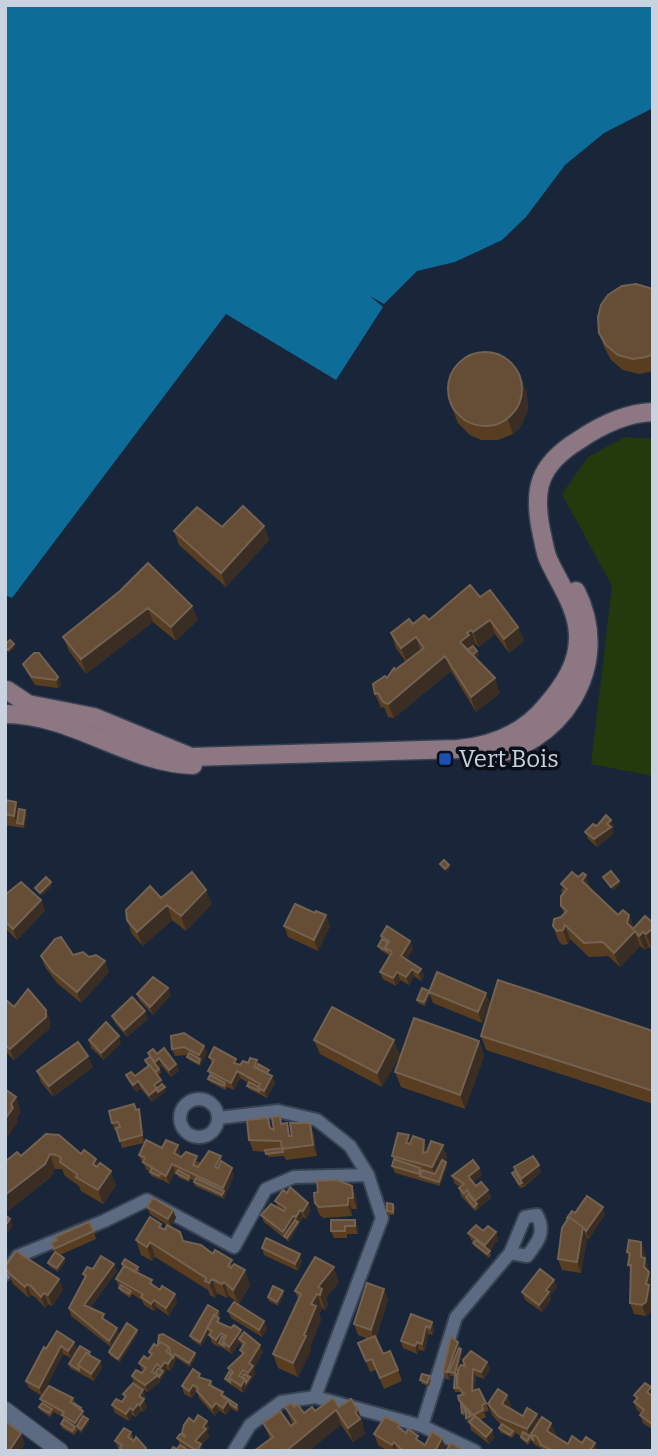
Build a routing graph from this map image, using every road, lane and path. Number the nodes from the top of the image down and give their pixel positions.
1 (653, 412) edge
2 (542, 534) junction
3 (6, 693) edge
4 (5, 714) edge
5 (218, 1118) dead end
6 (368, 1175) junction
7 (510, 1253) dead end
8 (5, 1274) edge
9 (315, 1397) junction
10 (5, 1410) edge
11 (422, 1426) junction
12 (60, 1451) edge
13 (234, 1451) edge
14 (475, 1451) edge

1 - 2 main road
2 - 3 main road
2 - 4 main road
5 - 6 street
6 - 8 street
6 - 9 street
7 - 11 street
9 - 11 street
9 - 13 street
10 - 12 street
11 - 14 street

